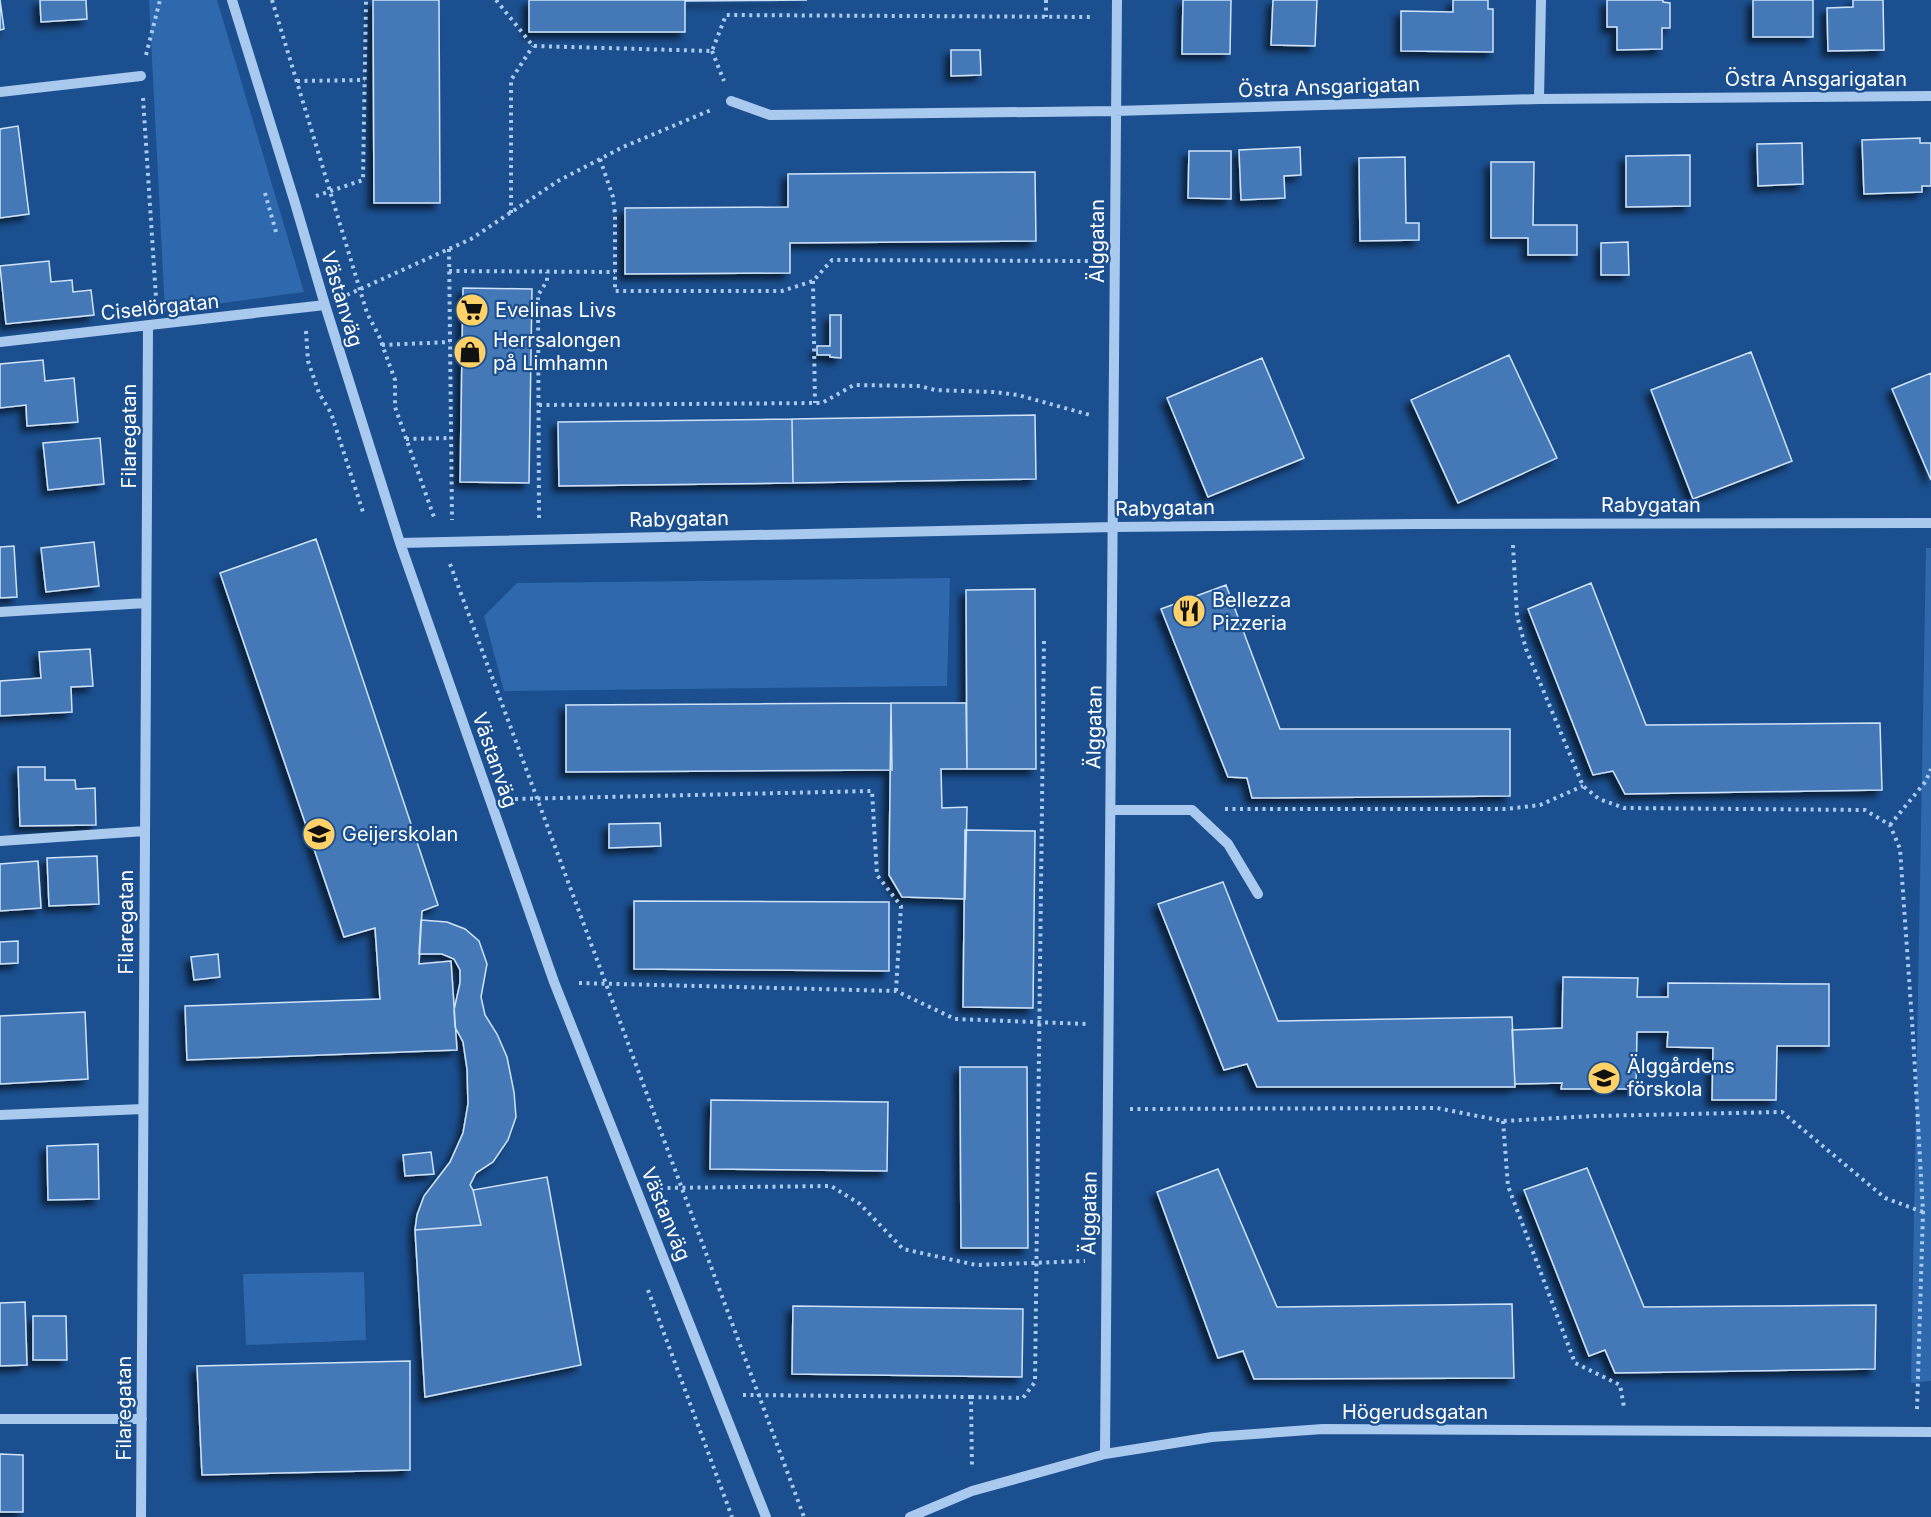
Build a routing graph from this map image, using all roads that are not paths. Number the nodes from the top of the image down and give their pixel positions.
1 (232, 0) edge
2 (1117, 0) edge
3 (1541, 0) edge
4 (141, 76) road end
5 (0, 92) edge
6 (1931, 96) edge
7 (1539, 99) junction
8 (731, 101) road end
9 (1115, 111) junction
10 (325, 305) junction
11 (148, 327) junction
12 (0, 342) edge
13 (1931, 523) edge
14 (1113, 527) junction
15 (400, 543) junction
16 (146, 603) junction
17 (0, 612) edge
18 (1111, 810) junction
19 (145, 831) junction
20 (0, 841) edge
21 (1258, 894) dead end
22 (143, 1109) junction
23 (0, 1115) edge
24 (0, 1419) edge
25 (142, 1419) junction
26 (1931, 1432) edge
27 (1105, 1454) junction
28 (141, 1517) edge
29 (766, 1517) edge
30 (910, 1517) edge

1 - 10 street, Västanväg
2 - 9 street, Älggatan
3 - 7 street
4 - 5 street
6 - 7 street, Östra Ansgarigatan
7 - 9 street, Östra Ansgarigatan
8 - 9 street, Östra Ansgarigatan
9 - 14 street, Älggatan
10 - 11 street, Ciselörgatan
10 - 15 street, Västanväg
11 - 12 street, Ciselörgatan
11 - 16 street, Filaregatan
13 - 14 street, Rabygatan
14 - 15 street, Rabygatan
14 - 18 street, Älggatan
15 - 29 street, Västanväg
16 - 17 street
16 - 19 street, Filaregatan
18 - 21 street
18 - 27 street, Älggatan
19 - 20 street
19 - 22 street, Filaregatan
22 - 23 street
22 - 25 street, Filaregatan
24 - 25 street
25 - 28 street, Filaregatan
26 - 27 street, Högerudsgatan
27 - 30 street, Högerudsgatan

